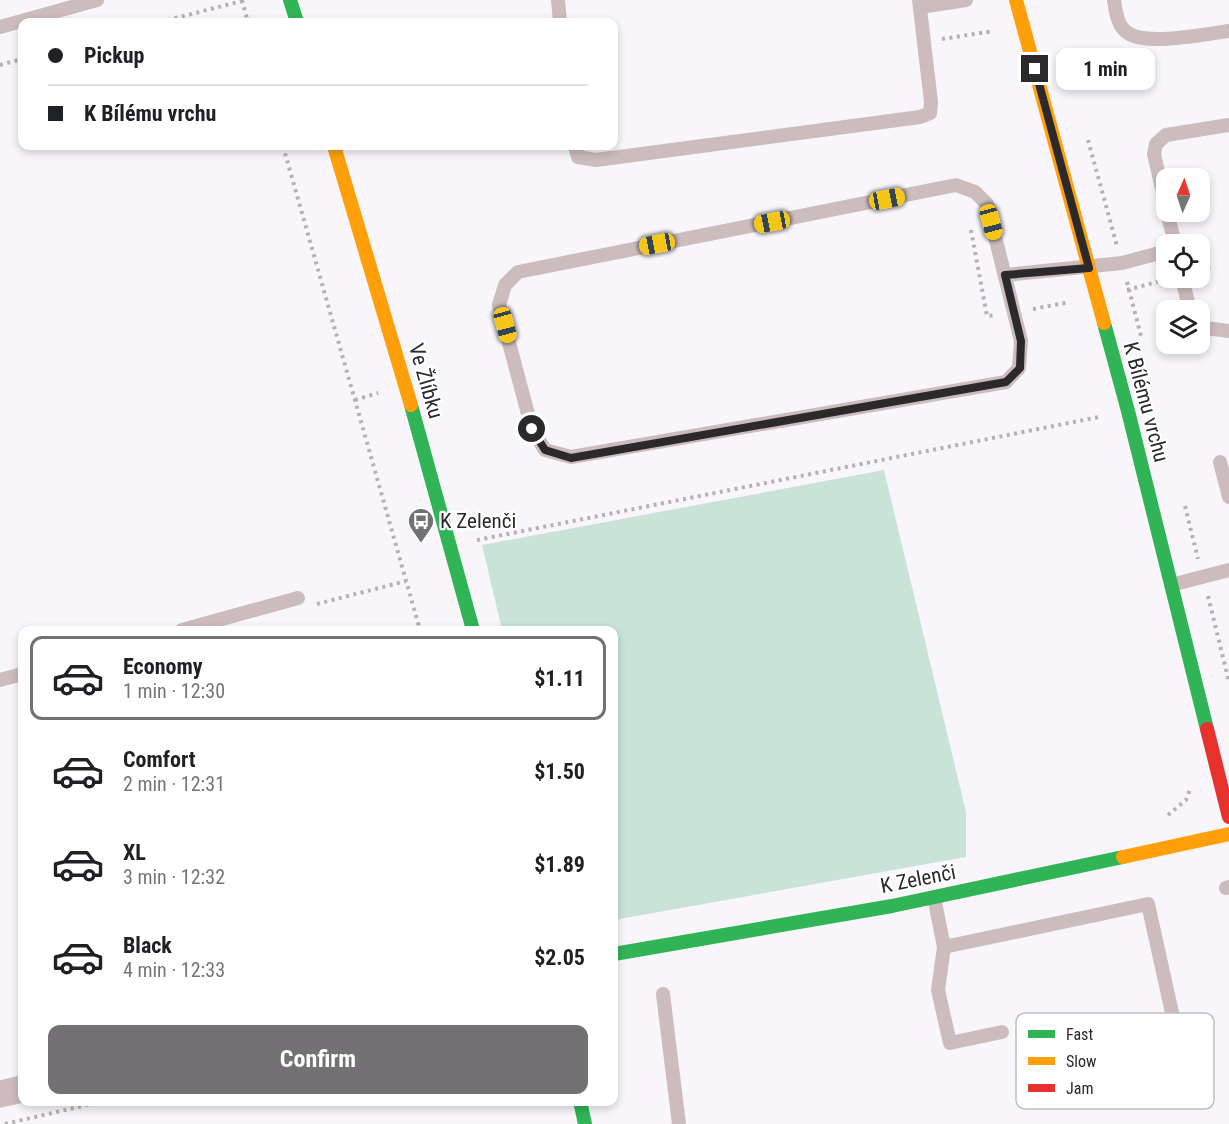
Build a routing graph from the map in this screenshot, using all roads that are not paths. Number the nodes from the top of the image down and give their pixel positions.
1 (97, 0) edge
2 (290, 0) edge
3 (558, 0) edge
4 (966, 0) edge
5 (1016, 0) edge
6 (1114, 0) edge
7 (919, 3) edge
8 (32, 18) edge
9 (296, 18) edge
10 (560, 18) edge
11 (18, 22) edge
12 (0, 27) edge
13 (1229, 31) edge
14 (1229, 125) edge
15 (335, 150) edge
16 (576, 150) edge
17 (1157, 168) edge
18 (1156, 254) edge
19 (1089, 268) junction
20 (1005, 275) junction
21 (1210, 329) edge
22 (1229, 331) edge
23 (1220, 462) dead end
24 (1229, 497) edge
25 (1229, 570) edge
26 (1171, 585) junction
27 (298, 598) road end
28 (196, 626) edge
29 (472, 626) edge
30 (18, 675) edge
31 (0, 680) edge
32 (1229, 818) edge
33 (1229, 834) edge
34 (934, 897) junction
35 (944, 947) junction
36 (618, 953) edge
37 (663, 994) dead end
38 (1172, 1013) edge
39 (1002, 1032) dead end
40 (18, 1090) edge
41 (0, 1094) edge
42 (581, 1106) edge
43 (585, 1124) edge
44 (680, 1124) edge

1 - 8 lane
2 - 9 street
3 - 10 lane
4 - 7 lane
5 - 19 street, K Bílému vrchu
6 - 13 lane
7 - 16 lane
11 - 12 lane
14 - 17 lane
15 - 29 street, Ve Žlíbku
18 - 19 lane
19 - 20 lane
19 - 26 street, K Bílému vrchu
20 - 20 lane
21 - 22 lane
23 - 24 lane
25 - 26 lane
26 - 32 street, K Bílému vrchu
27 - 28 lane
30 - 31 lane
33 - 34 street, K Zelenči
34 - 35 lane
34 - 36 street, K Zelenči
35 - 38 lane
35 - 39 lane
37 - 44 lane
40 - 41 street
42 - 43 street

